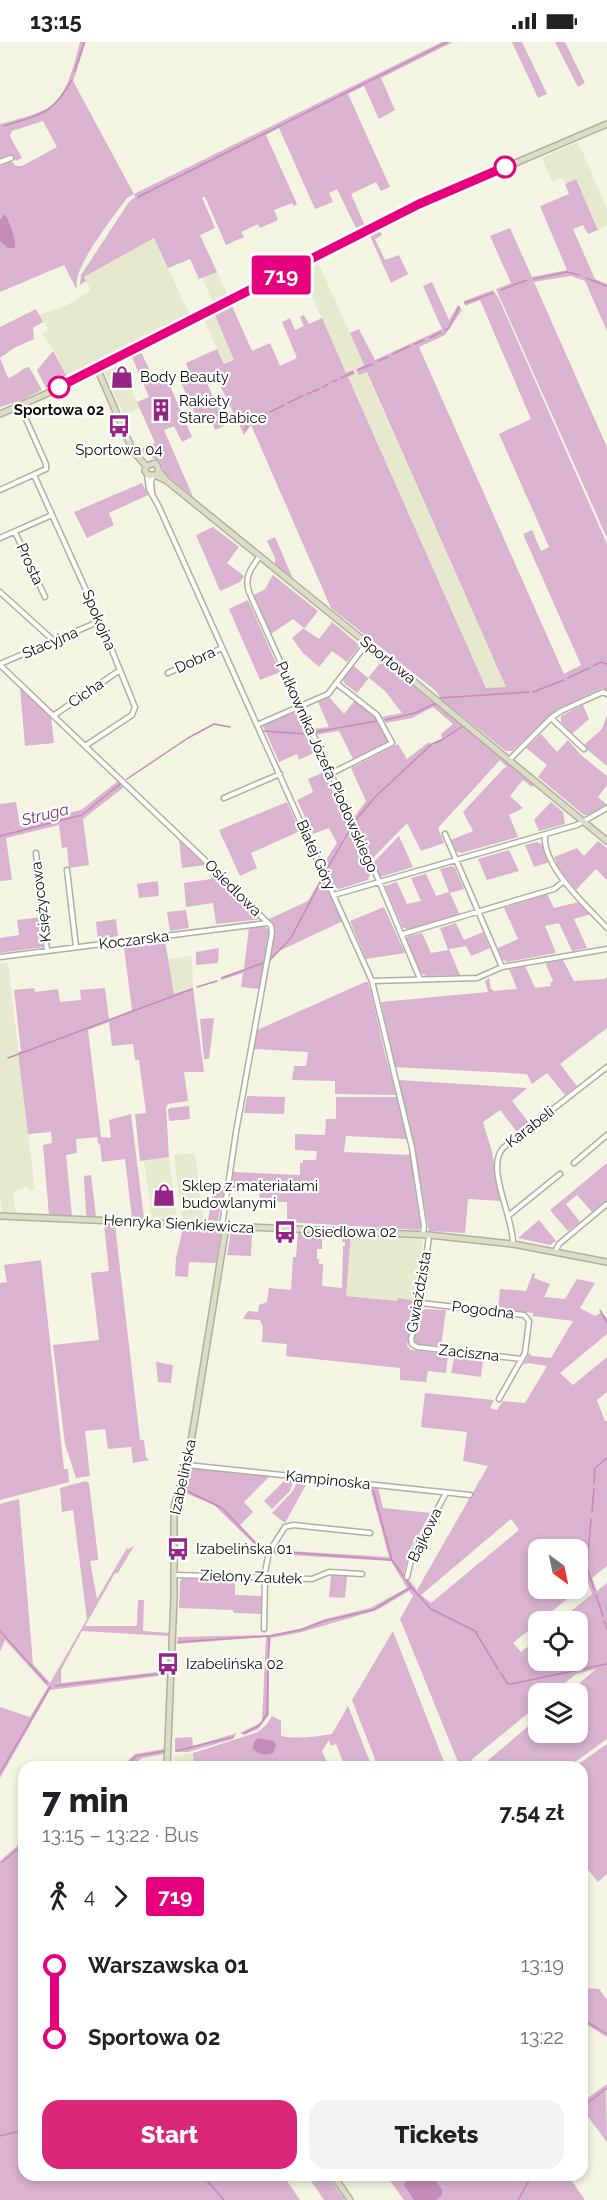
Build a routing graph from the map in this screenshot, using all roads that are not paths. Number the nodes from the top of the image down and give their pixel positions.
1 (607, 124) edge
2 (11, 158) dead end
3 (0, 162) edge
4 (97, 368) junction
5 (20, 406) junction
6 (0, 414) edge
7 (146, 466) junction
8 (153, 474) junction
9 (34, 475) junction
10 (0, 490) edge
11 (52, 515) junction
12 (15, 532) junction
13 (0, 538) edge
14 (260, 556) junction
15 (0, 592) edge
16 (45, 597) dead end
17 (100, 621) junction
18 (54, 641) junction
19 (367, 643) junction
20 (222, 648) junction
21 (0, 665) edge
22 (120, 670) junction
23 (168, 673) dead end
24 (336, 683) junction
25 (607, 694) edge
26 (299, 707) junction
27 (53, 716) junction
28 (551, 718) junction
29 (257, 725) junction
30 (85, 746) junction
31 (584, 749) dead end
32 (509, 760) junction
33 (280, 774) junction
34 (330, 774) junction
35 (224, 798) dead end
36 (607, 808) edge
37 (583, 821) junction
38 (446, 834) dead end
39 (545, 835) junction
40 (607, 841) edge
41 (36, 853) dead end
42 (456, 859) junction
43 (67, 870) dead end
44 (379, 881) junction
45 (564, 881) junction
46 (334, 895) junction
47 (479, 913) junction
48 (268, 923) junction
49 (607, 927) edge
50 (403, 934) junction
51 (76, 947) junction
52 (607, 949) edge
53 (47, 951) junction
54 (0, 957) edge
55 (502, 967) junction
56 (420, 979) junction
57 (372, 981) junction
58 (607, 1067) edge
59 (607, 1135) edge
60 (574, 1163) dead end
61 (560, 1174) dead end
62 (607, 1204) edge
63 (0, 1216) edge
64 (508, 1216) junction
65 (224, 1226) junction
66 (426, 1235) junction
67 (513, 1244) junction
68 (555, 1252) junction
69 (607, 1262) edge
70 (421, 1303) junction
71 (417, 1347) joint
72 (522, 1359) junction
73 (499, 1399) dead end
74 (186, 1465) junction
75 (446, 1493) junction
76 (470, 1495) dead end
77 (370, 1533) dead end
78 (362, 1574) dead end
79 (174, 1575) junction
80 (265, 1577) junction
81 (407, 1577) dead end
82 (264, 1629) dead end
83 (167, 1761) edge
84 (337, 2181) edge
85 (350, 2200) edge

1 - 4 street
2 - 3 street
4 - 5 street
4 - 7 street
5 - 6 street
5 - 9 street
7 - 8 street
7 - 8 street, Sportowa
8 - 14 street, Sportowa
8 - 20 street, Białej Góry
9 - 10 street
9 - 11 street, Spokojna
11 - 12 street
11 - 17 street, Spokojna
12 - 13 street
12 - 16 street, Prosta
14 - 19 street, Sportowa
14 - 26 street, Pułkownika Józefa Płodowskiego
15 - 18 street
17 - 18 street, Stacyjna
17 - 22 street, Spokojna
18 - 21 street, Stacyjna
19 - 24 street
19 - 32 street, Sportowa
20 - 23 street, Dobra
20 - 29 street, Białej Góry
21 - 27 street, Osiedlowa
22 - 27 street, Cicha
22 - 30 street, Spokojna
24 - 26 street
24 - 34 street
25 - 28 street
26 - 29 street
26 - 34 street, Pułkownika Józefa Płodowskiego
27 - 30 street, Osiedlowa
28 - 31 street
28 - 32 street
29 - 33 street, Białej Góry
30 - 48 street, Osiedlowa
32 - 37 street, Sportowa
33 - 35 street
33 - 46 street, Białej Góry
34 - 44 street, Pułkownika Józefa Płodowskiego
36 - 37 street
37 - 39 street
37 - 40 street, Sportowa
38 - 42 street
39 - 42 street
39 - 45 street
41 - 53 street, Księżycowa
42 - 44 street
42 - 47 street
43 - 51 street
44 - 46 street
44 - 50 street, Pułkownika Józefa Płodowskiego
45 - 47 street
45 - 49 street
46 - 57 street, Białej Góry
47 - 50 street
47 - 55 street
48 - 51 street, Koczarska
48 - 65 street, Osiedlowa
50 - 56 street, Pułkownika Józefa Płodowskiego
51 - 53 street, Koczarska
52 - 55 street
53 - 54 street, Koczarska
55 - 56 street
56 - 57 street
57 - 66 street, Białej Góry
58 - 64 street, Karabeli
59 - 60 street
61 - 64 street
62 - 68 street
63 - 65 street, Henryka Sienkiewicza
64 - 67 street, Karabeli
65 - 66 street, Henryka Sienkiewicza
65 - 74 street, Izabelińska
66 - 67 street, Henryka Sienkiewicza
66 - 70 street, Gwiaździsta
67 - 68 street, Henryka Sienkiewicza
68 - 69 street, Henryka Sienkiewicza
70 - 71 street, Gwiaździsta
70 - 72 street, Pogodna
71 - 72 street, Zaciszna
72 - 73 street, Pogodna
74 - 75 street, Kampinoska
74 - 79 street, Izabelińska
75 - 76 street, Kampinoska
75 - 81 street, Bajkowa
77 - 80 street
78 - 80 street, Zielony Zaułek
79 - 80 street, Zielony Zaułek
79 - 83 street, Izabelińska
80 - 82 street
84 - 85 street

